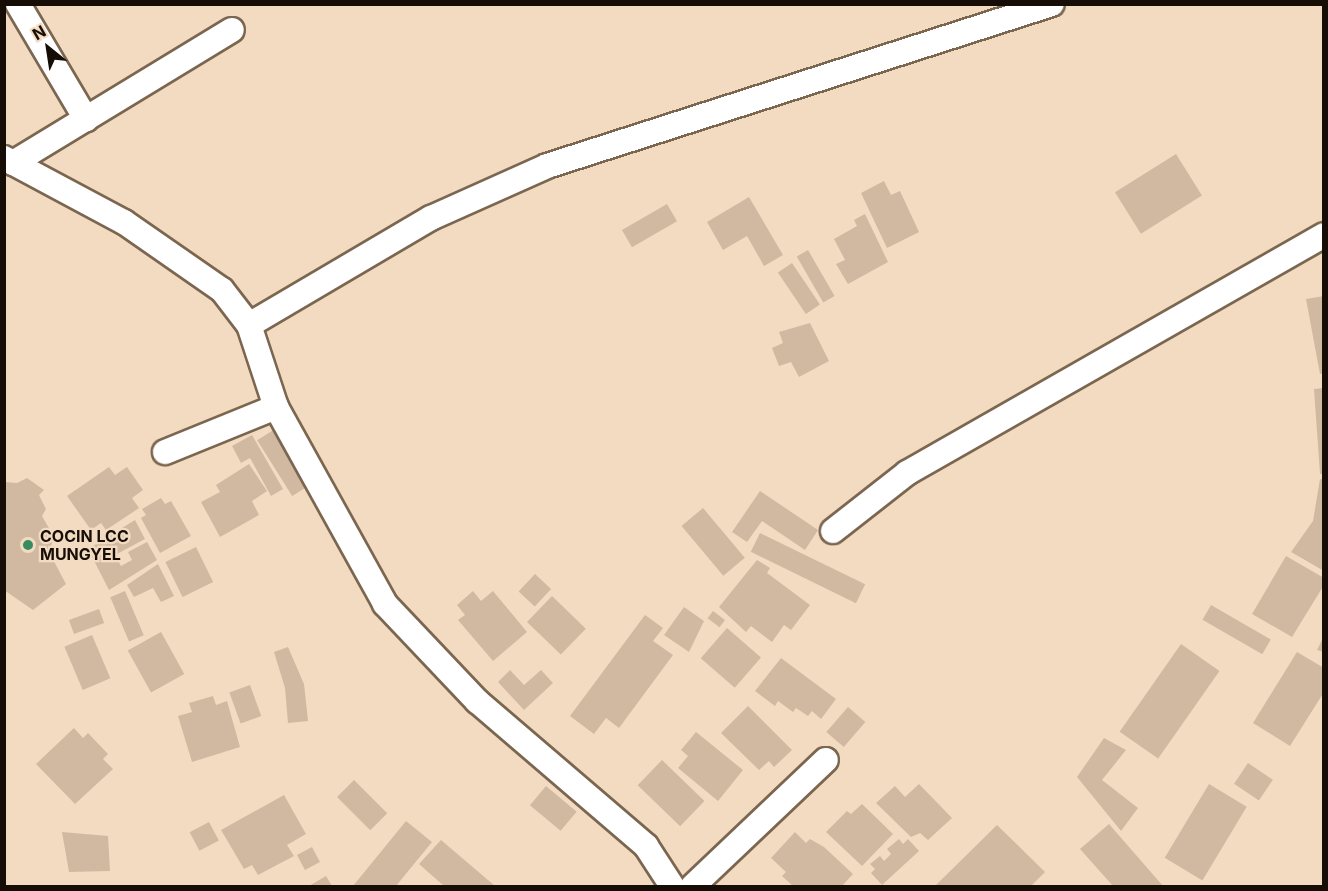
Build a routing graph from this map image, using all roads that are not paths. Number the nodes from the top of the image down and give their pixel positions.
1 (18, 4) edge
2 (1052, 4) edge
3 (232, 30) dead end
4 (86, 119) junction
5 (9, 160) edge
6 (1323, 235) edge
7 (249, 325) junction
8 (276, 407) junction
9 (165, 452) dead end
10 (833, 531) dead end
11 (826, 760) dead end
12 (672, 886) edge
13 (693, 886) edge

1 - 4 street
2 - 7 street
3 - 4 street
4 - 5 street
5 - 7 street
6 - 10 street
7 - 8 street
8 - 9 street
8 - 12 street
11 - 13 street

